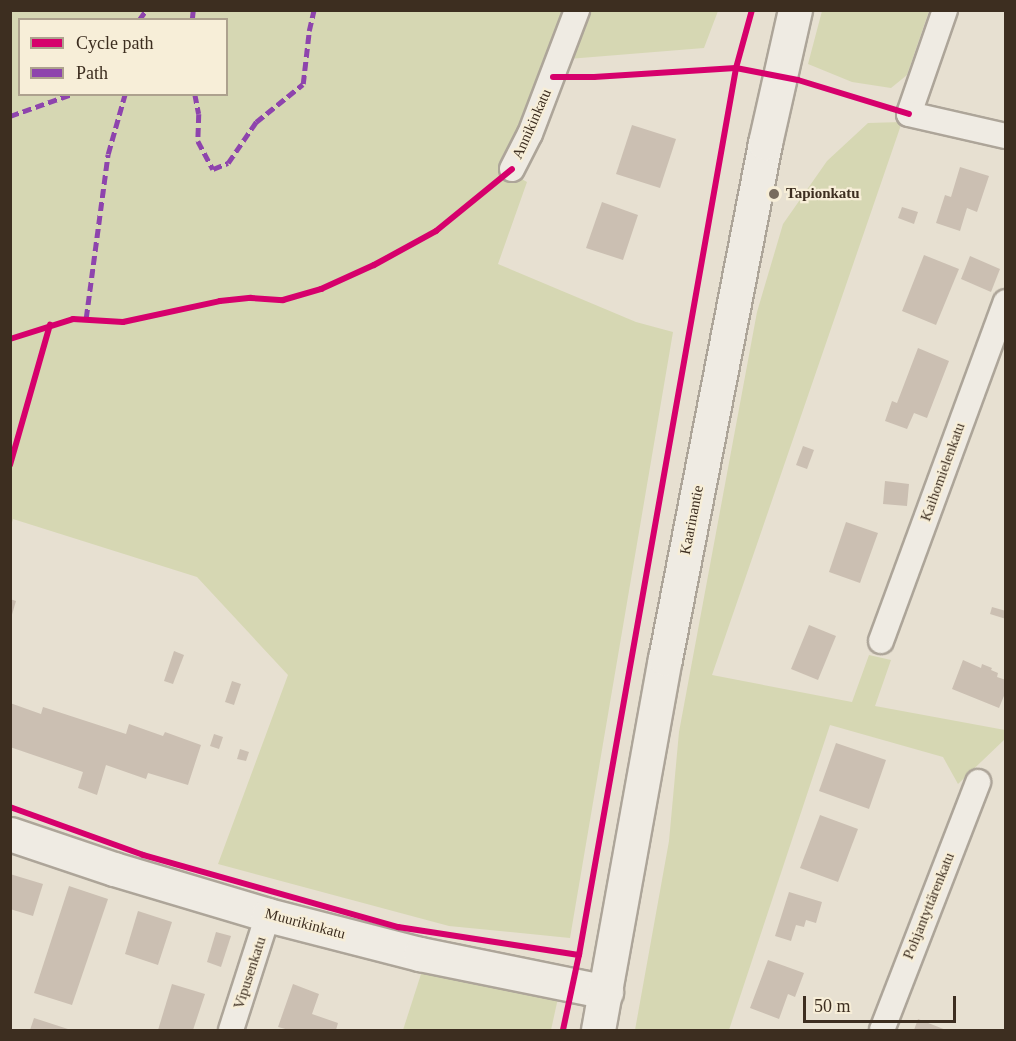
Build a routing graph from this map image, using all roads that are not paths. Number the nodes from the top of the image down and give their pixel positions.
1 (577, 10) edge
2 (795, 10) edge
3 (945, 10) edge
4 (1005, 136) edge
5 (512, 169) dead end
6 (1005, 302) edge
7 (881, 641) dead end
8 (978, 782) dead end
9 (10, 834) edge
10 (268, 915) junction
11 (606, 992) junction
12 (231, 1030) edge
13 (598, 1030) edge
14 (882, 1030) edge

1 - 5 street, Annikinkatu
2 - 11 main road, Kaarinantie
3 - 4 street
6 - 7 street, Kaihomielenkatu
8 - 14 street, Pohjantyttärenkatu
9 - 10 main road, Muurikinkatu
10 - 11 main road, Muurikinkatu
10 - 12 street, Vipusenkatu
11 - 13 main road, Kaarinantie

